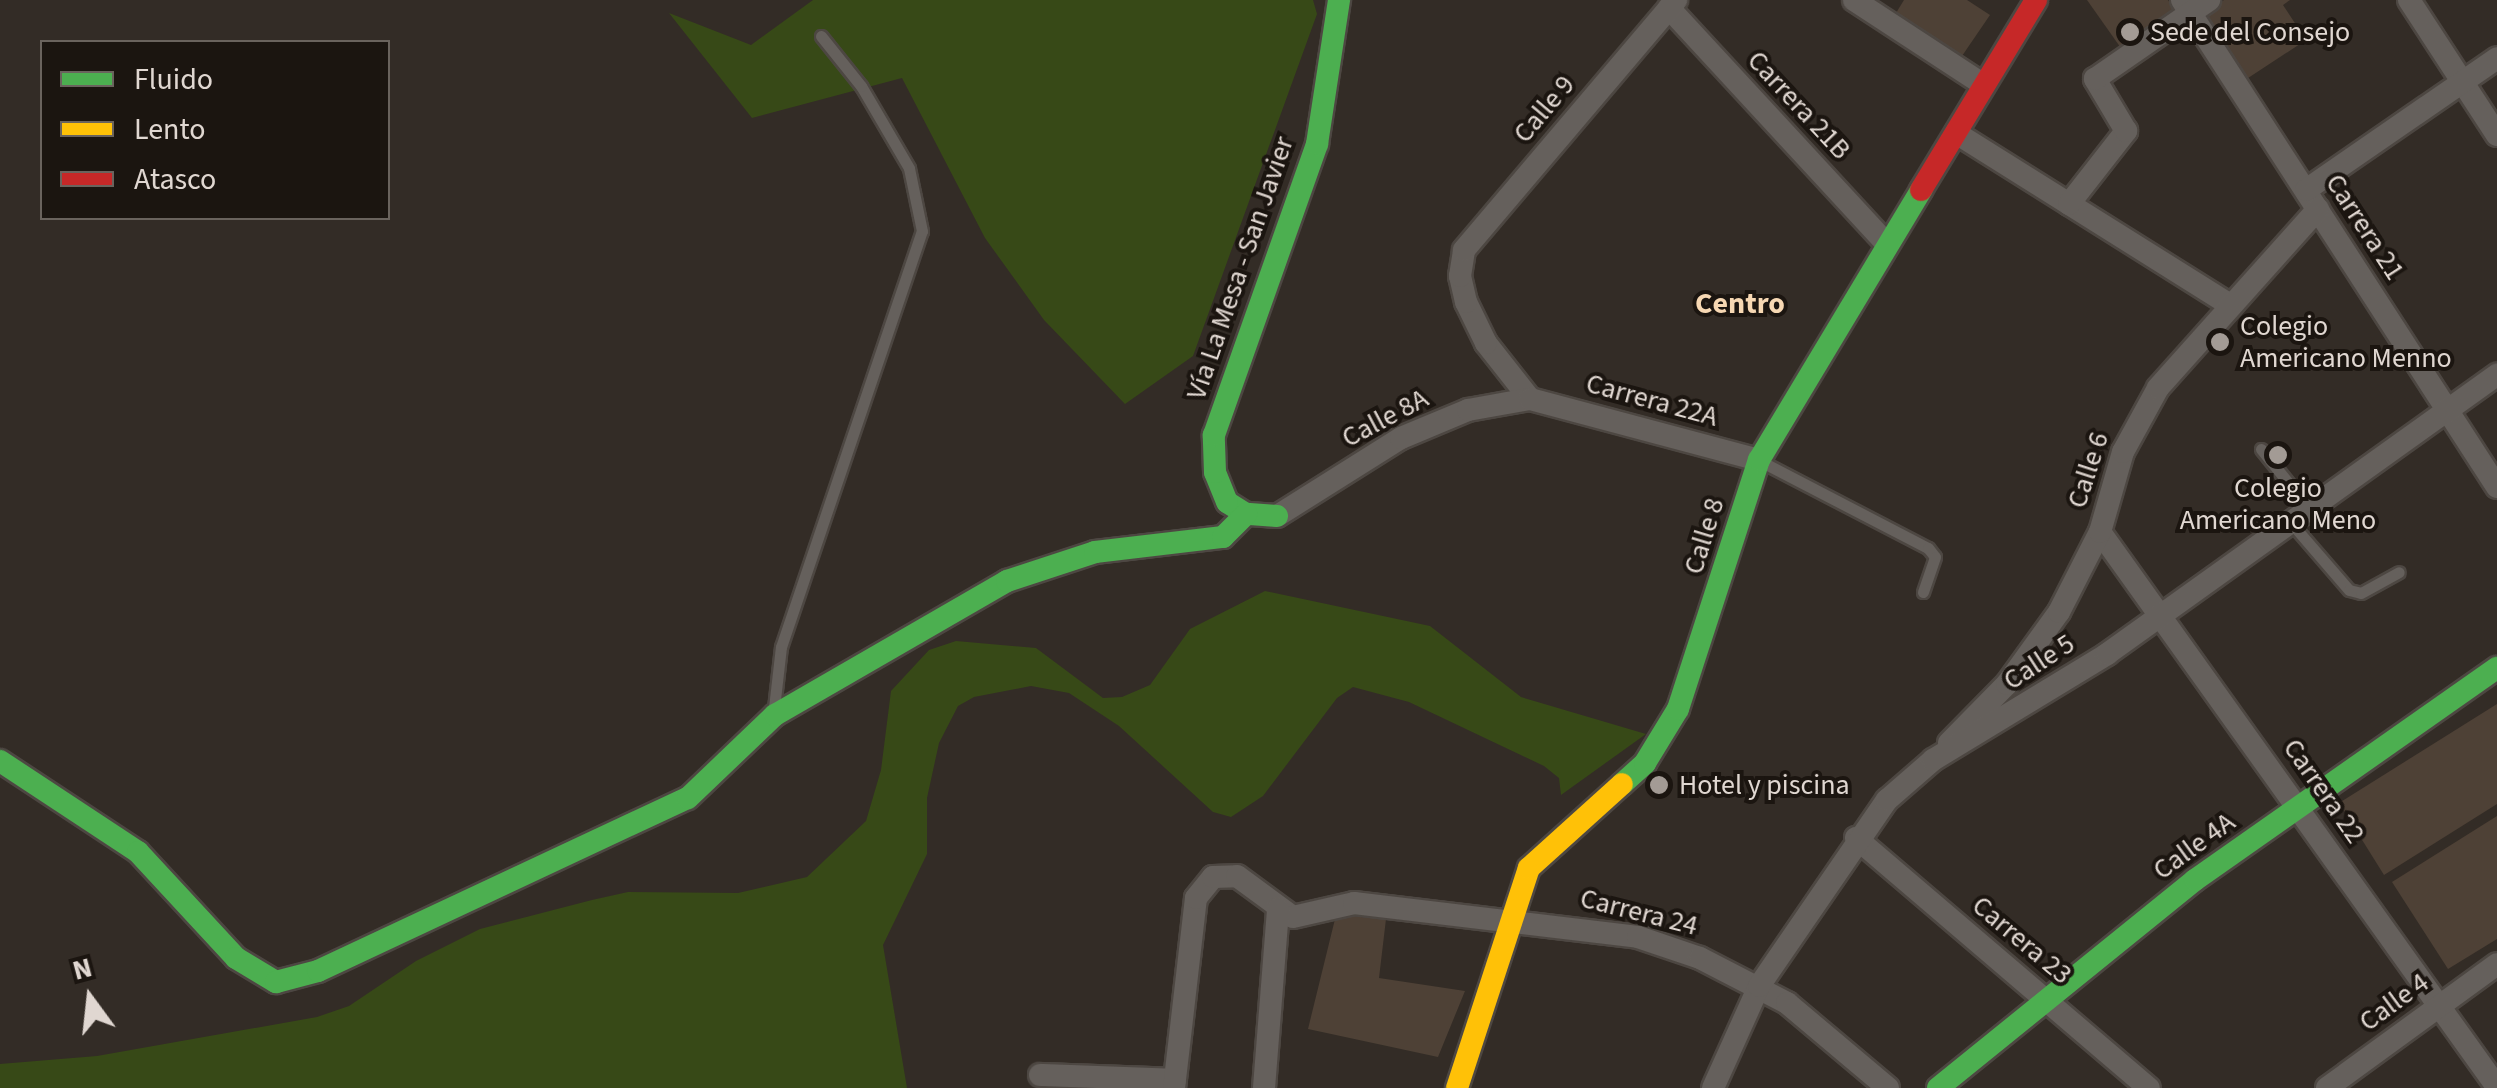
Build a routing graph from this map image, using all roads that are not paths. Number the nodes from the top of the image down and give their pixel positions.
1 (1339, 0) edge
2 (1854, 0) edge
3 (2036, 0) edge
4 (2409, 0) edge
5 (1672, 4) edge
6 (2194, 4) edge
7 (821, 36) dead end
8 (2497, 58) edge
9 (2464, 82) junction
10 (1984, 85) junction
11 (1956, 133) junction
12 (2497, 135) edge
13 (2312, 200) junction
14 (2069, 204) junction
15 (1884, 242) junction
16 (2228, 304) junction
17 (2497, 375) edge
18 (1530, 399) junction
19 (2445, 407) junction
20 (2261, 449) dead end
21 (1758, 460) junction
22 (2497, 487) edge
23 (1246, 514) junction
24 (2301, 517) junction
25 (2100, 532) junction
26 (2399, 572) dead end
27 (1923, 592) dead end
28 (2160, 613) junction
29 (2497, 668) edge
30 (774, 715) junction
31 (1933, 760) junction
32 (0, 761) edge
33 (2299, 808) junction
34 (1856, 838) junction
35 (1278, 909) junction
36 (1509, 920) junction
37 (2497, 964) edge
38 (1759, 986) junction
39 (2043, 998) junction
40 (2440, 1006) junction
41 (1040, 1075) dead end
42 (1174, 1084) edge
43 (2497, 1086) edge
44 (1264, 1088) edge
45 (1457, 1088) edge
46 (1713, 1088) edge
47 (1888, 1088) edge
48 (1938, 1088) edge
49 (2149, 1088) edge
50 (2326, 1088) edge

1 - 23 street, Vía La Mesa - San Javier
2 - 10 street
3 - 10 street, Calle 8
4 - 9 street
5 - 15 street, Carrera 21B
5 - 18 street, Calle 9
6 - 13 street, Carrera 21
6 - 14 street
7 - 30 lane
8 - 9 street, Calle 6
9 - 12 street
9 - 13 street, Calle 6
10 - 11 street, Calle 8
11 - 14 street
11 - 15 street, Calle 8
13 - 16 street, Calle 6
13 - 19 street, Carrera 21
14 - 16 street
15 - 21 street, Calle 8
16 - 25 street, Calle 6
17 - 19 street, Calle 5
18 - 21 street, Carrera 22A
18 - 23 street, Calle 8A
19 - 22 street, Carrera 21
19 - 24 street, Calle 5
20 - 24 lane
21 - 27 lane
21 - 36 street, Calle 8
23 - 30 street
24 - 26 lane
24 - 28 street, Calle 5
25 - 28 street, Carrera 22
25 - 31 street, Calle 6
28 - 31 street, Calle 5
28 - 33 street, Carrera 22
29 - 33 street, Calle 4A
30 - 32 street
31 - 34 street, Calle 5
33 - 39 street, Calle 4A
33 - 40 street, Carrera 22
34 - 38 street, Calle 5
34 - 39 street, Carrera 23
35 - 36 street, Carrera 24
35 - 42 street
35 - 44 street
36 - 38 street, Carrera 24
36 - 45 street, Calle 8
37 - 40 street, Calle 4
38 - 46 street, Calle 5
38 - 47 street, Carrera 24
39 - 48 street, Calle 4A
39 - 49 street, Carrera 23
40 - 43 street, Carrera 22
40 - 50 street, Calle 4
41 - 42 street

